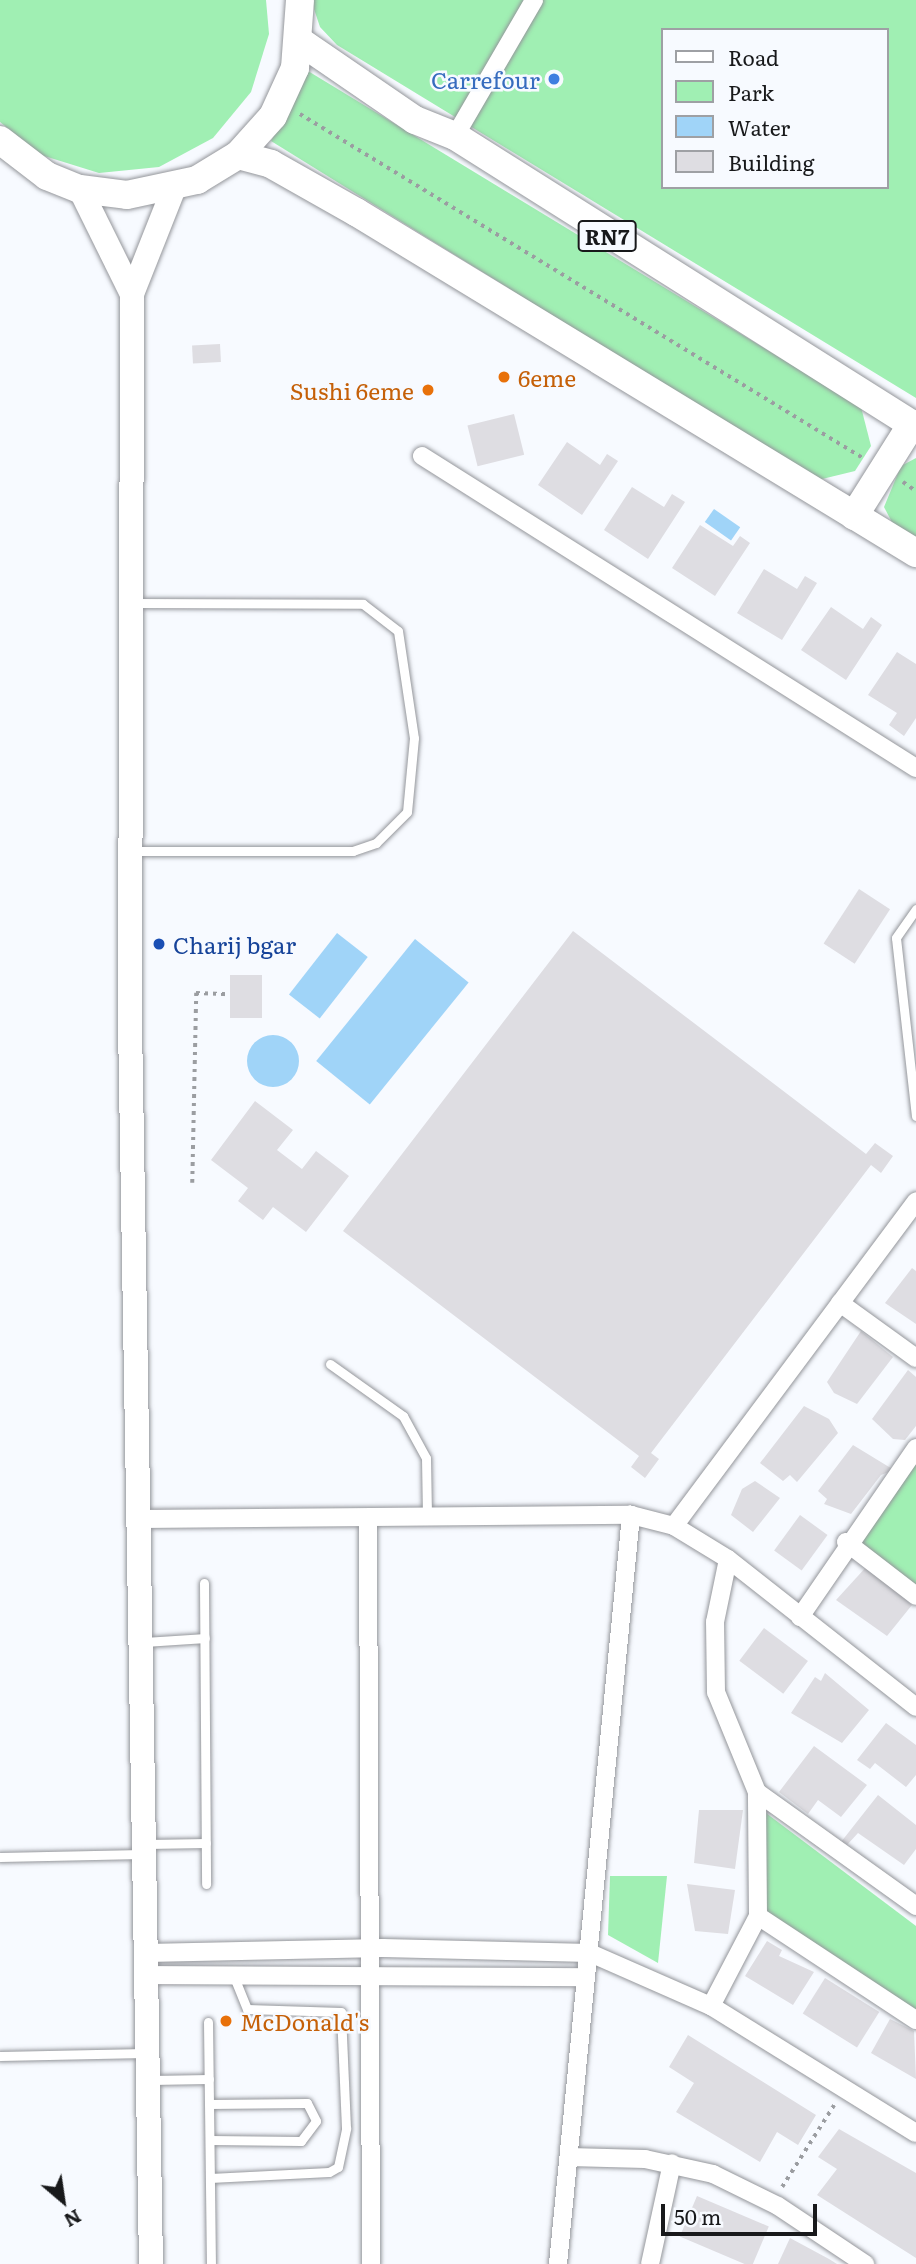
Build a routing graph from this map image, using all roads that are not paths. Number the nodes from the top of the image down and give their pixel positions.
1 (300, 0) edge
2 (534, 0) edge
3 (301, 42) junction
4 (454, 136) junction
5 (0, 140) edge
6 (237, 155) junction
7 (174, 188) junction
8 (80, 189) junction
9 (132, 293) junction
10 (914, 426) edge
11 (422, 456) dead end
12 (854, 516) junction
13 (916, 553) edge
14 (132, 603) junction
15 (916, 768) edge
16 (133, 851) junction
17 (916, 909) edge
18 (916, 1116) edge
19 (916, 1201) edge
20 (840, 1303) junction
21 (916, 1358) edge
22 (330, 1364) dead end
23 (916, 1448) edge
24 (631, 1515) junction
25 (427, 1517) junction
26 (368, 1518) junction
27 (141, 1520) junction
28 (674, 1525) junction
29 (846, 1542) junction
30 (729, 1559) junction
31 (205, 1583) dead end
32 (916, 1596) edge
33 (800, 1617) junction
34 (205, 1638) junction
35 (145, 1642) junction
36 (916, 1707) edge
37 (757, 1792) junction
38 (206, 1843) junction
39 (147, 1849) junction
40 (0, 1857) edge
41 (206, 1884) dead end
42 (913, 1897) edge
43 (758, 1916) junction
44 (366, 1948) junction
45 (590, 1953) junction
46 (146, 1964) junction
47 (368, 1972) junction
48 (233, 1975) junction
49 (586, 1977) junction
50 (711, 2006) junction
51 (916, 2020) edge
52 (208, 2022) dead end
53 (147, 2053) junction
54 (0, 2056) edge
55 (209, 2079) junction
56 (148, 2080) junction
57 (209, 2104) junction
58 (916, 2133) edge
59 (209, 2140) junction
60 (569, 2157) junction
61 (672, 2163) junction
62 (210, 2178) junction
63 (150, 2264) edge
64 (211, 2264) edge
65 (371, 2264) edge
66 (558, 2264) edge
67 (650, 2264) edge
68 (865, 2264) edge

1 - 3 main road
2 - 4 street
3 - 4 main road, RN7
3 - 6 main road
4 - 10 main road, RN7
5 - 8 main road
6 - 7 main road
6 - 12 main road
7 - 8 main road
7 - 9 main road
8 - 9 main road
9 - 14 main road
10 - 12 main road
11 - 15 street
12 - 13 main road
14 - 16 main road
14 - 16 lane
16 - 27 main road
17 - 18 lane
19 - 20 street
20 - 21 street
20 - 28 street
22 - 25 lane
23 - 29 street
24 - 25 street
24 - 28 street
24 - 45 street
25 - 26 street
26 - 27 street
26 - 44 street
27 - 35 main road
28 - 30 street
29 - 32 street
29 - 33 street
30 - 33 street
30 - 37 street
31 - 34 lane
33 - 36 street
34 - 35 lane
34 - 38 lane
35 - 39 main road
37 - 42 street
37 - 43 street
38 - 39 lane
38 - 41 lane
39 - 40 lane
39 - 46 main road
43 - 50 street
43 - 51 street
44 - 45 street
44 - 46 street
44 - 47 street
45 - 49 street
45 - 50 street
46 - 48 street
46 - 53 main road
47 - 48 street
47 - 49 street
47 - 65 street
48 - 62 lane
49 - 60 street
50 - 58 street
52 - 55 lane
53 - 54 lane
53 - 56 main road
55 - 56 lane
55 - 57 lane
56 - 63 main road
57 - 59 lane
57 - 59 lane
59 - 62 lane
60 - 61 street
60 - 66 street
61 - 67 street
61 - 68 street
62 - 64 lane

